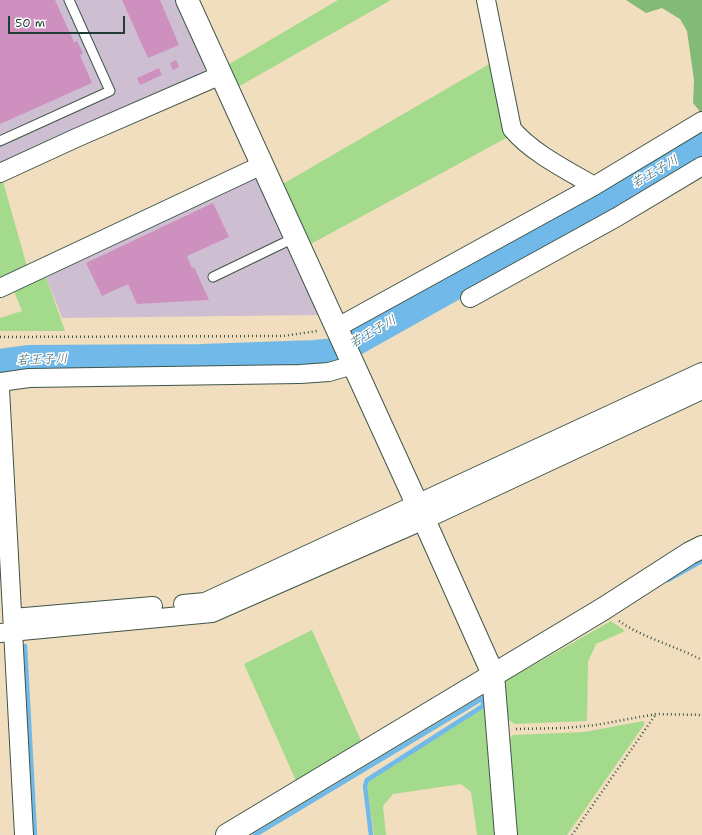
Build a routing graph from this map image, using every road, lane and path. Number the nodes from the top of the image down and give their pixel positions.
1 (69, 0) edge
2 (187, 0) edge
3 (486, 0) edge
4 (221, 75) junction
5 (702, 121) edge
6 (0, 141) edge
7 (262, 165) junction
8 (702, 166) edge
9 (0, 173) edge
10 (594, 186) junction
11 (296, 237) junction
12 (213, 277) dead end
13 (0, 288) edge
14 (470, 298) dead end
15 (338, 330) junction
16 (0, 337) edge
17 (352, 362) junction
18 (702, 372) edge
19 (0, 382) edge
20 (0, 389) edge
21 (702, 390) edge
22 (420, 512) junction
23 (702, 547) edge
24 (603, 609) junction
25 (9, 627) edge
26 (702, 660) edge
27 (493, 674) junction
28 (656, 714) junction
29 (702, 715) edge
30 (497, 729) junction
31 (24, 835) edge
32 (227, 835) edge
33 (506, 835) edge
34 (572, 835) edge

1 - 6 lane
2 - 4 street
3 - 10 street
4 - 7 street
4 - 9 street
5 - 10 street
7 - 11 street
7 - 13 street
8 - 14 street
10 - 15 street
11 - 12 lane
11 - 15 street
15 - 16 path
15 - 17 street
17 - 19 street
17 - 22 street
18 - 22 street
20 - 25 street
21 - 22 street
22 - 25 street
22 - 27 street
23 - 24 street
24 - 26 path
24 - 27 street
25 - 31 street
27 - 30 street
27 - 32 street
28 - 29 path
28 - 30 path
28 - 34 path
30 - 33 street

